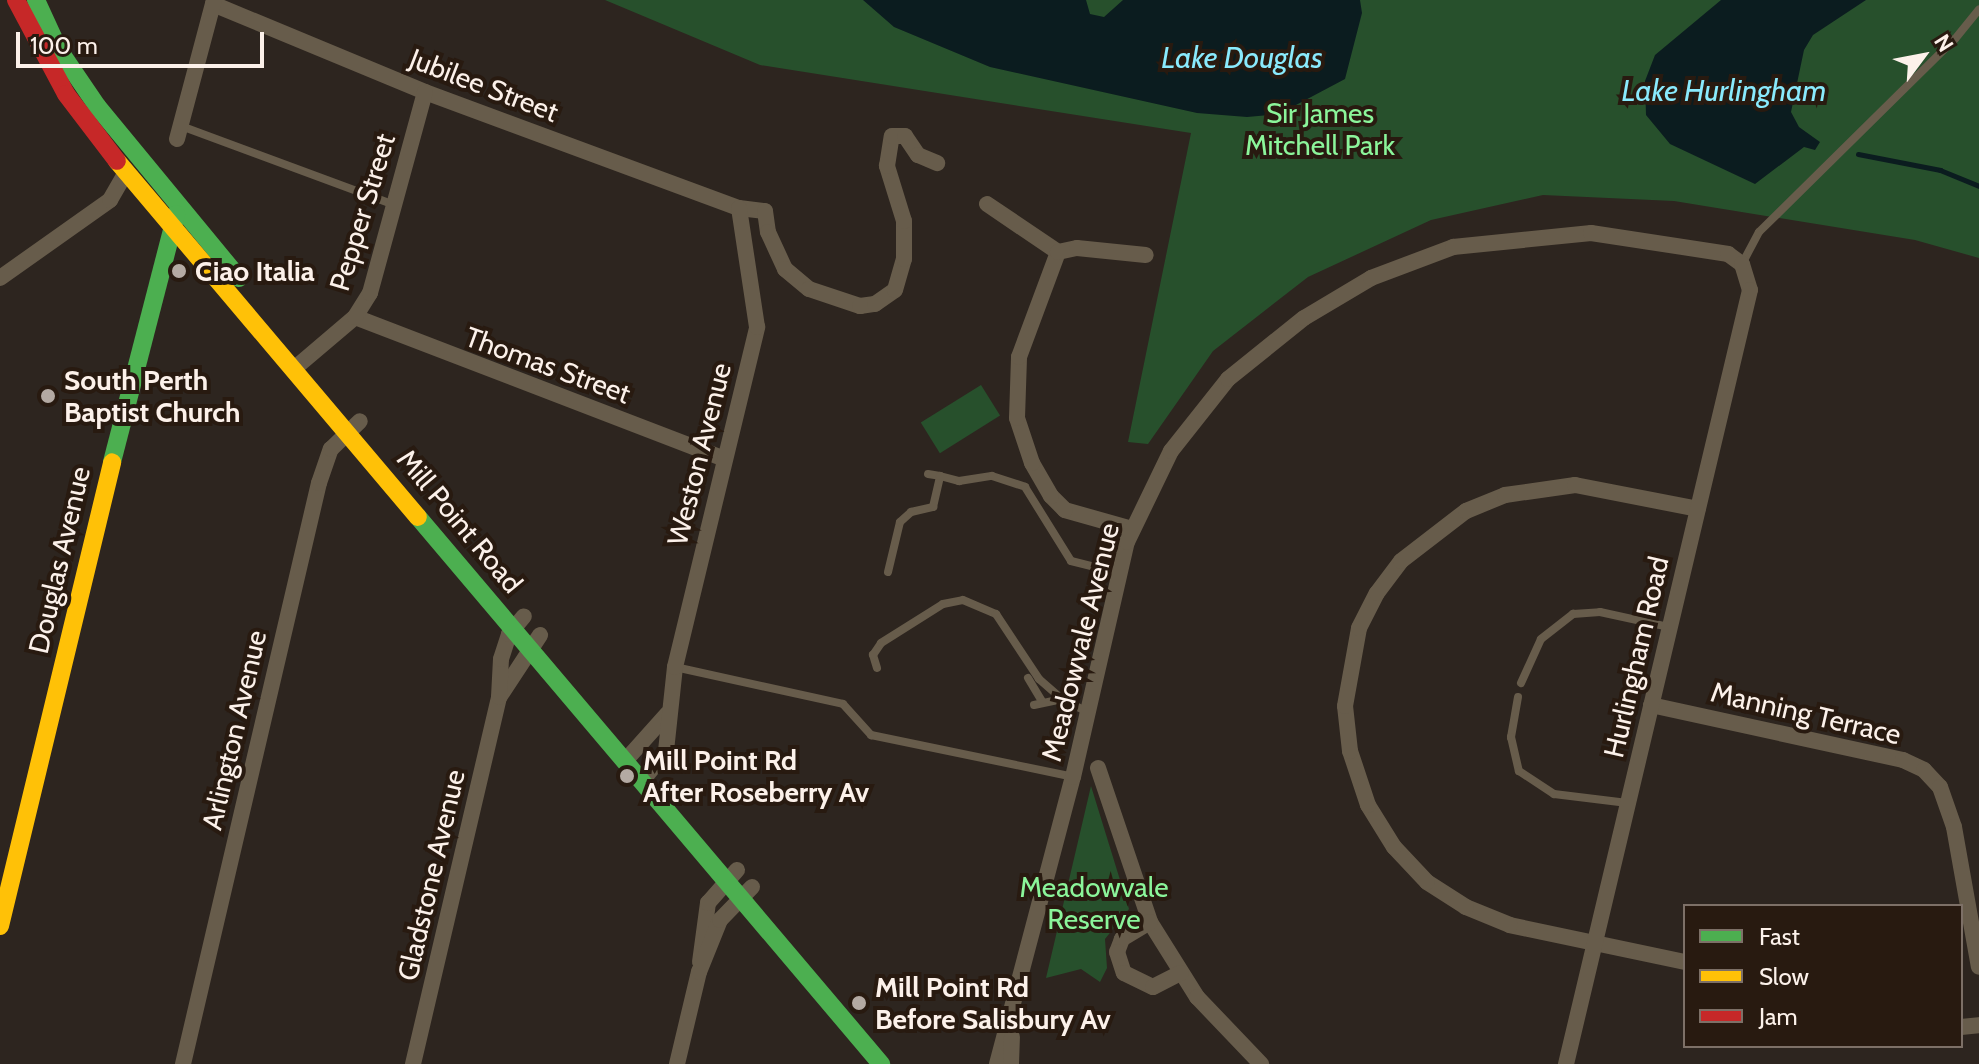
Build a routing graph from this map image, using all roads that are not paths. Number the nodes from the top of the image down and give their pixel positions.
1 (16, 0) edge
2 (36, 0) edge
3 (214, 2) edge
4 (1979, 9) edge
5 (425, 92) junction
6 (179, 132) joint
7 (937, 163) dead end
8 (126, 172) junction
9 (174, 202) junction
10 (987, 204) dead end
11 (394, 205) junction
12 (739, 208) junction
13 (165, 219) junction
14 (1058, 252) junction
15 (1146, 255) dead end
16 (1742, 264) junction
17 (0, 278) edge
18 (355, 317) junction
19 (301, 363) junction
20 (354, 426) junction
21 (725, 459) junction
22 (928, 474) dead end
23 (940, 476) junction
24 (1698, 509) junction
25 (1132, 529) junction
26 (888, 572) dead end
27 (1120, 573) junction
28 (519, 622) junction
29 (1670, 627) junction
30 (535, 641) junction
31 (675, 667) junction
32 (877, 668) dead end
33 (1028, 678) dead end
34 (1521, 683) dead end
35 (499, 697) junction
36 (1518, 697) dead end
37 (1062, 699) junction
38 (1651, 705) junction
39 (669, 712) junction
40 (1088, 712) junction
41 (631, 755) junction
42 (1098, 768) dead end
43 (647, 775) junction
44 (1073, 777) junction
45 (1628, 803) junction
46 (732, 875) junction
47 (0, 883) edge
48 (747, 892) junction
49 (1150, 922) junction
50 (0, 926) edge
51 (1596, 942) junction
52 (1683, 962) edge
53 (1979, 967) edge
54 (699, 972) junction
55 (1181, 973) junction
56 (1013, 1015) junction
57 (183, 1064) edge
58 (413, 1064) edge
59 (677, 1064) edge
60 (881, 1064) edge
61 (899, 1064) edge
62 (997, 1064) edge
63 (1011, 1064) edge
64 (1261, 1064) edge
65 (1566, 1064) edge

1 - 8 main road, Mill Point Road
2 - 9 main road, Mill Point Road
3 - 5 street, Jubilee Street
3 - 6 street
4 - 16 lane
5 - 11 street, Pepper Street
5 - 12 street, Jubilee Street
6 - 11 lane
7 - 12 street, Jubilee Street
8 - 13 main road, Mill Point Road
8 - 17 street
9 - 13 main road, Douglas Avenue
9 - 19 main road, Mill Point Road
10 - 14 street
11 - 18 street, Pepper Street
12 - 21 street, Weston Avenue
13 - 19 main road, Mill Point Road
13 - 47 main road, Douglas Avenue
13 - 50 main road, Douglas Avenue
14 - 15 street
14 - 25 street
16 - 24 street, Hurlingham Road
16 - 25 street, Meadowvale Avenue
18 - 19 street, Pepper Street
18 - 21 street, Thomas Street
19 - 20 main road, Mill Point Road
20 - 28 main road, Mill Point Road
20 - 57 street, Arlington Avenue
21 - 31 street, Weston Avenue
22 - 23 lane
23 - 26 lane
23 - 27 lane
24 - 29 street, Hurlingham Road
24 - 51 street
25 - 27 street, Meadowvale Avenue
27 - 40 street, Meadowvale Avenue
28 - 30 main road, Mill Point Road
28 - 35 street, Gladstone Avenue
29 - 34 lane
29 - 38 street, Hurlingham Road
30 - 35 street, Gladstone Avenue
30 - 41 main road, Mill Point Road
31 - 39 street, Weston Avenue
31 - 44 lane
32 - 37 lane
33 - 37 lane
35 - 58 street, Gladstone Avenue
36 - 45 lane
37 - 40 lane
38 - 45 street, Hurlingham Road
38 - 53 street, Manning Terrace
39 - 41 street
39 - 43 street, Weston Avenue
40 - 44 street, Meadowvale Avenue
41 - 43 main road, Mill Point Road
42 - 49 street
43 - 46 main road, Mill Point Road
44 - 56 street, Meadowvale Avenue
45 - 51 street, Hurlingham Road
46 - 48 main road, Mill Point Road
46 - 54 street
48 - 54 street
48 - 60 main road, Mill Point Road
48 - 61 main road, Mill Point Road
49 - 55 street
49 - 55 street
51 - 52 street
51 - 65 street, Hurlingham Road
54 - 59 street
55 - 64 street
56 - 62 street, Meadowvale Avenue
56 - 63 street, Meadowvale Avenue

